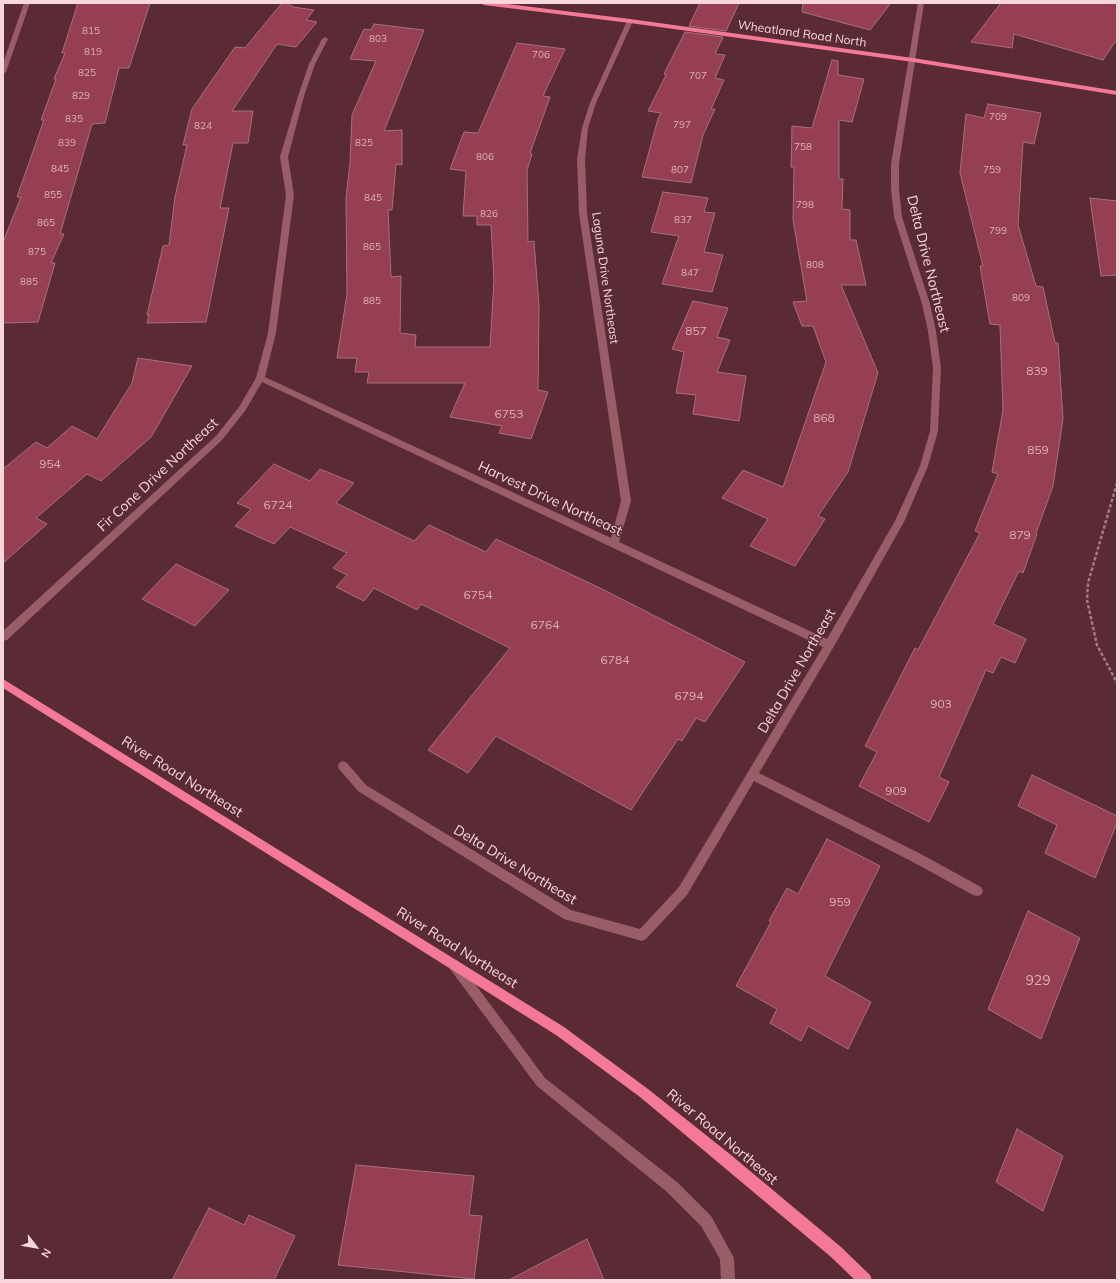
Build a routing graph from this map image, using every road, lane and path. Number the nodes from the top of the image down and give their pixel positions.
1 (27, 3) edge
2 (484, 3) edge
3 (492, 3) edge
4 (921, 3) edge
5 (630, 21) junction
6 (325, 39) dead end
7 (913, 60) junction
8 (3, 72) edge
9 (1117, 93) edge
10 (260, 378) junction
11 (1117, 483) edge
12 (614, 544) junction
13 (3, 637) edge
14 (829, 645) junction
15 (3, 683) edge
16 (1117, 683) edge
17 (343, 766) dead end
18 (752, 775) junction
19 (977, 891) dead end
20 (452, 962) junction
21 (728, 1280) edge
22 (865, 1280) edge

1 - 8 street
2 - 3 main road, Wheatland Road North
3 - 5 main road, Wheatland Road North
4 - 7 street, Delta Drive Northeast
5 - 7 main road, Wheatland Road North
5 - 12 street, Laguna Drive Northeast
6 - 10 street, Fir Cone Drive Northeast
7 - 9 main road, Wheatland Road North
7 - 14 street, Delta Drive Northeast
10 - 12 street, Harvest Drive Northeast
10 - 13 street, Fir Cone Drive Northeast
11 - 16 path
12 - 14 street, Harvest Drive Northeast
14 - 18 street, Delta Drive Northeast
15 - 20 main road, River Road Northeast
17 - 18 street, Delta Drive Northeast
18 - 19 street
20 - 21 street
20 - 22 main road, River Road Northeast

